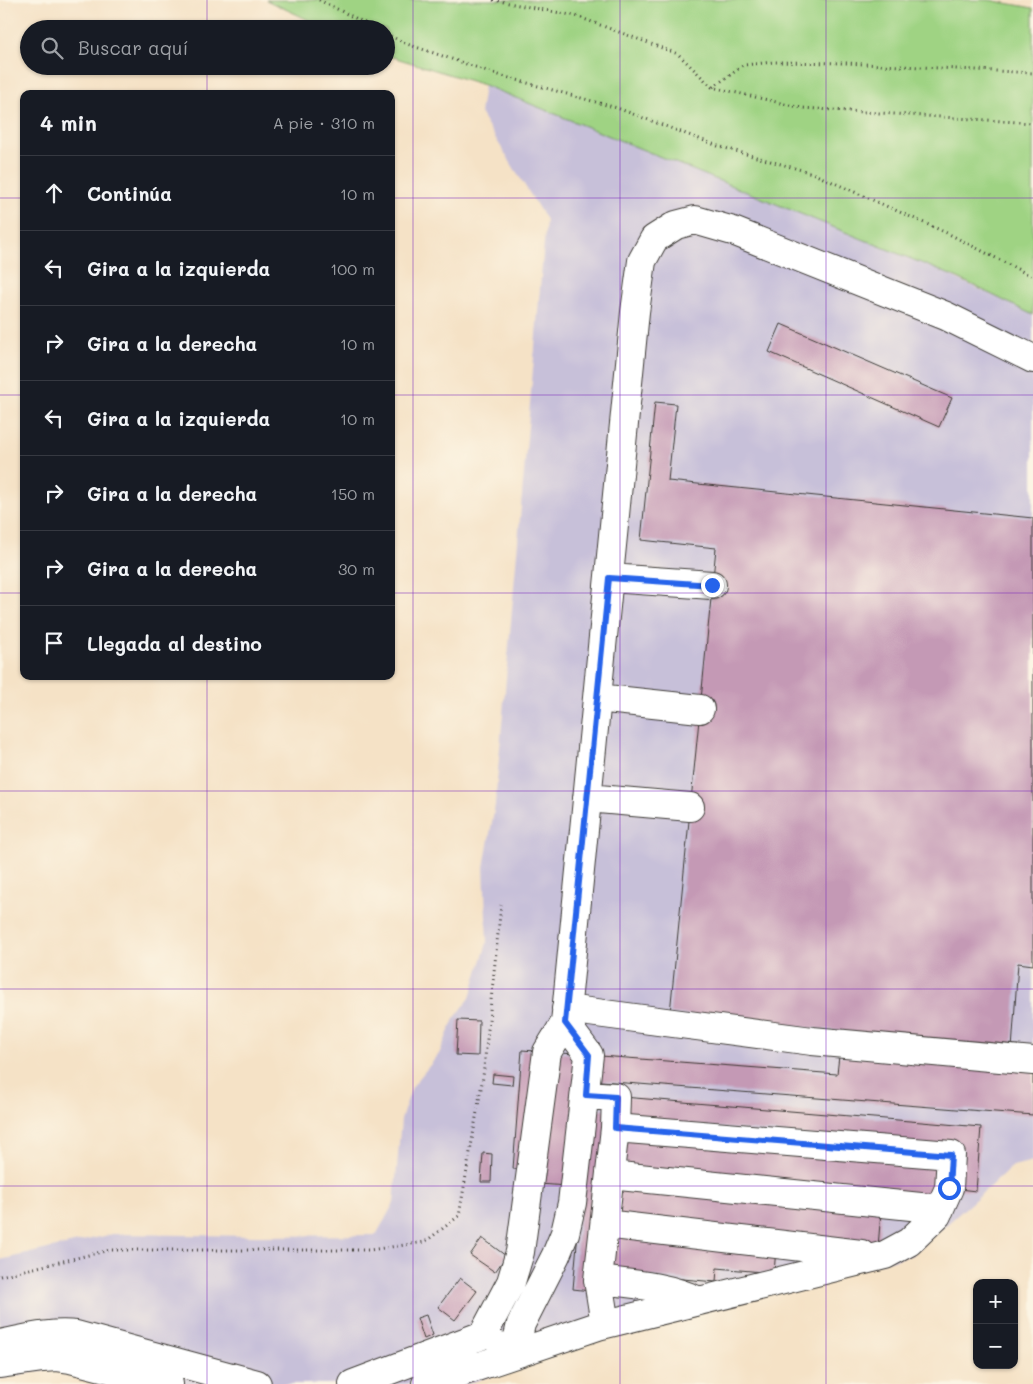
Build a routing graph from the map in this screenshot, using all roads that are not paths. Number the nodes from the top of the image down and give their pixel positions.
1 (1033, 359) edge
2 (609, 578) junction
3 (712, 585) dead end
4 (597, 698) junction
5 (700, 709) dead end
6 (587, 798) junction
7 (690, 807) dead end
8 (566, 1016) junction
9 (1033, 1060) edge
10 (586, 1095) junction
11 (615, 1128) junction
12 (610, 1175) junction
13 (940, 1209) junction
14 (605, 1224) junction
15 (879, 1256) junction
16 (598, 1280) junction
17 (699, 1301) junction
18 (606, 1324) junction
19 (483, 1335) junction
20 (0, 1344) edge
21 (514, 1354) junction
22 (0, 1364) edge
23 (169, 1384) edge
24 (257, 1384) edge
25 (353, 1384) edge
26 (426, 1384) edge

1 - 2 lane
2 - 3 lane
2 - 4 lane
4 - 5 lane
4 - 6 lane
6 - 7 lane
6 - 8 lane
8 - 9 lane
8 - 10 lane
8 - 19 lane
10 - 11 lane
10 - 21 lane
11 - 12 lane
11 - 13 lane
12 - 13 lane
12 - 14 lane
13 - 15 lane
14 - 15 lane
14 - 16 lane
15 - 17 lane
16 - 17 lane
16 - 18 lane
17 - 18 lane
18 - 21 lane
19 - 21 lane
19 - 25 lane
20 - 24 lane
21 - 26 lane
22 - 23 lane

